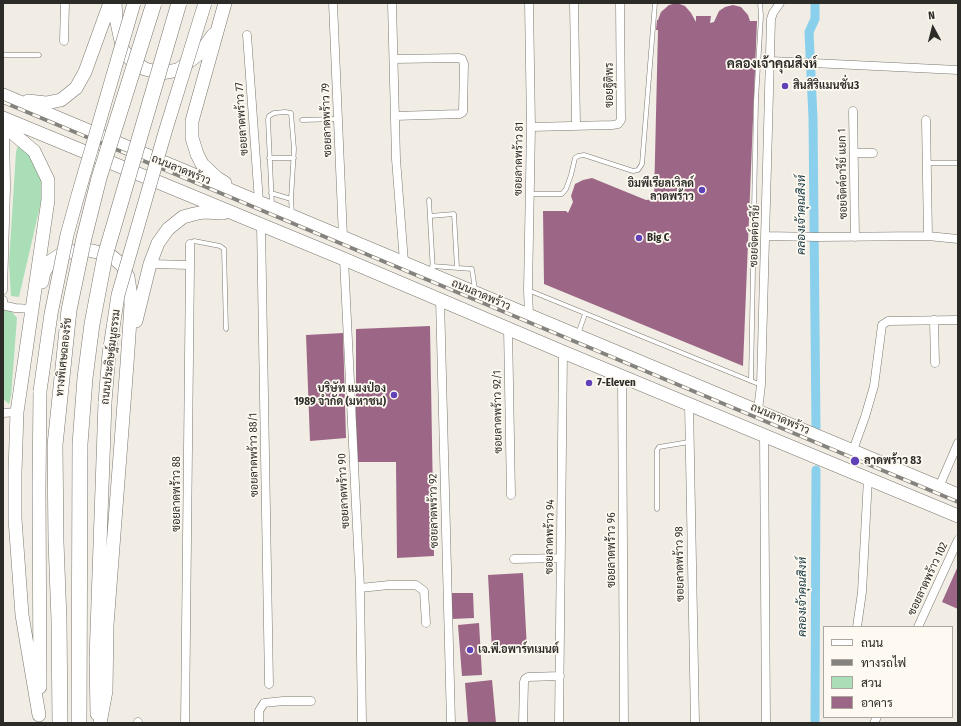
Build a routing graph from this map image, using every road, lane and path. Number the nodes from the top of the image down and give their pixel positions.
1 (65, 3) edge
2 (110, 3) edge
3 (115, 3) edge
4 (134, 3) edge
5 (154, 3) edge
6 (179, 3) edge
7 (204, 3) edge
8 (225, 3) edge
9 (332, 3) edge
10 (392, 3) edge
11 (528, 3) edge
12 (574, 3) edge
13 (620, 3) edge
14 (655, 3) edge
15 (760, 3) edge
16 (780, 3) edge
17 (761, 16) junction
18 (771, 19) junction
19 (218, 27) junction
20 (247, 35) dead end
21 (64, 41) dead end
22 (3, 55) edge
23 (39, 55) dead end
24 (394, 59) junction
25 (770, 61) junction
26 (958, 70) edge
27 (3, 95) edge
28 (853, 111) dead end
29 (395, 116) junction
30 (302, 120) dead end
31 (338, 120) junction
32 (926, 120) dead end
33 (4, 124) edge
34 (576, 125) junction
35 (531, 127) junction
36 (120, 145) junction
37 (854, 153) junction
38 (873, 153) dead end
39 (149, 157) junction
40 (270, 158) junction
41 (294, 158) junction
42 (927, 163) junction
43 (958, 163) edge
44 (114, 164) junction
45 (141, 176) junction
46 (271, 193) junction
47 (530, 194) junction
48 (245, 196) junction
49 (291, 199) junction
50 (429, 200) dead end
51 (259, 202) junction
52 (272, 208) junction
53 (232, 213) junction
54 (293, 216) junction
55 (430, 216) junction
56 (261, 225) junction
57 (766, 236) junction
58 (928, 236) junction
59 (343, 237) junction
60 (855, 237) junction
61 (958, 239) edge
62 (190, 244) joint
63 (344, 259) junction
64 (404, 262) junction
65 (150, 264) junction
66 (190, 265) junction
67 (457, 268) junction
68 (433, 270) junction
69 (3, 290) edge
70 (528, 290) junction
71 (475, 292) junction
72 (440, 299) junction
73 (3, 300) edge
74 (32, 309) junction
75 (585, 314) junction
76 (529, 315) junction
77 (934, 320) junction
78 (958, 320) edge
79 (30, 328) junction
80 (508, 328) junction
81 (226, 330) dead end
82 (577, 335) junction
83 (563, 352) junction
84 (935, 363) dead end
85 (127, 364) junction
86 (622, 376) junction
87 (751, 381) junction
88 (761, 385) junction
89 (689, 404) junction
90 (758, 410) junction
91 (17, 412) junction
92 (3, 413) edge
93 (764, 435) junction
94 (689, 442) junction
95 (958, 443) edge
96 (853, 450) junction
97 (868, 478) junction
98 (939, 487) junction
99 (511, 495) dead end
100 (958, 495) edge
101 (657, 509) dead end
102 (958, 516) edge
103 (958, 540) edge
104 (561, 558) junction
105 (514, 559) dead end
106 (360, 588) junction
107 (426, 623) dead end
108 (858, 626) edge
109 (918, 626) edge
110 (560, 676) junction
111 (268, 684) dead end
112 (312, 701) dead end
113 (39, 719) edge
114 (60, 723) edge
115 (78, 723) edge
116 (97, 723) edge
117 (100, 723) edge
118 (185, 723) edge
119 (259, 723) edge
120 (362, 723) edge
121 (451, 723) edge
122 (523, 723) edge
123 (559, 723) edge
124 (624, 723) edge
125 (695, 723) edge
126 (766, 723) edge

1 - 21 street
2 - 27 main road
3 - 19 main road
4 - 113 main road, bridge
5 - 114 highway, ทางพิเศษฉลองรัช, bridge
6 - 115 highway, ทางพิเศษฉลองรัช, bridge
7 - 116 main road, ถนนประดิษฐ์มนูธรรม, bridge
8 - 19 main road
9 - 31 street, ซอยลาดพร้าว 79
10 - 24 street
11 - 35 street, ซอยลาดพร้าว 81
12 - 34 street
13 - 34 street, ซอยฐิติพร
14 - 47 lane
15 - 17 lane
16 - 18 street, ซอยจิตต์อารีย์
17 - 18 lane
17 - 87 lane
18 - 25 street, ซอยจิตต์อารีย์
19 - 48 main road
20 - 51 street, ซอยลาดพร้าว 77
22 - 23 lane
24 - 29 street
24 - 29 street
25 - 26 street
25 - 57 street, ซอยจิตต์อารีย์
27 - 36 main road, ถนนลาดพร้าว
28 - 37 street, ซอยจิตต์อารีย์ แยก 1
29 - 64 street
30 - 31 lane
31 - 59 street, ซอยลาดพร้าว 79
32 - 42 street
33 - 44 main road, ถนนลาดพร้าว
33 - 69 street
33 - 74 main road
34 - 35 street, ซอยฐิติพร
35 - 47 street, ซอยลาดพร้าว 81
36 - 39 main road, ถนนลาดพร้าว
36 - 44 main road
37 - 38 street
37 - 60 street, ซอยจิตต์อารีย์ แยก 1
39 - 45 main road
39 - 48 main road, ถนนลาดพร้าว
40 - 41 lane
40 - 41 lane
40 - 46 lane
41 - 49 lane
42 - 43 lane
42 - 58 street
44 - 45 main road, ถนนลาดพร้าว
45 - 53 main road, ถนนลาดพร้าว
46 - 49 lane
46 - 52 lane
47 - 70 street, ซอยลาดพร้าว 81
48 - 51 main road, ถนนลาดพร้าว
49 - 54 lane
50 - 55 lane
51 - 52 main road, ถนนลาดพร้าว
52 - 54 main road, ถนนลาดพร้าว
53 - 56 main road, ถนนลาดพร้าว
53 - 65 main road
54 - 59 main road, ถนนลาดพร้าว
55 - 67 lane
55 - 68 lane
56 - 63 main road, ถนนลาดพร้าว
56 - 111 street, ซอยลาดพร้าว 88/1
57 - 60 street
57 - 88 street, ซอยจิตต์อารีย์
58 - 60 street
58 - 61 street
59 - 64 main road, ถนนลาดพร้าว
62 - 66 street, ซอยลาดพร้าว 88
62 - 81 lane
63 - 72 main road, ถนนลาดพร้าว
63 - 106 street, ซอยลาดพร้าว 90
64 - 68 main road, ถนนลาดพร้าว
65 - 66 street
65 - 85 main road
66 - 118 street, ซอยลาดพร้าว 88
67 - 68 lane
67 - 71 lane
68 - 71 main road, ถนนลาดพร้าว
70 - 75 lane
70 - 76 street, ซอยลาดพร้าว 81
71 - 76 main road, ถนนลาดพร้าว
72 - 80 main road, ถนนลาดพร้าว
72 - 121 street, ซอยลาดพร้าว 92
73 - 74 street
74 - 79 main road
75 - 82 lane
75 - 87 lane
76 - 82 main road, ถนนลาดพร้าว
77 - 78 street
77 - 84 street
77 - 96 street
79 - 85 main road
79 - 91 main road
80 - 83 main road, ถนนลาดพร้าว
80 - 99 street, ซอยลาดพร้าว 92/1
82 - 90 main road, ถนนลาดพร้าว
83 - 86 main road, ถนนลาดพร้าว
83 - 104 street, ซอยลาดพร้าว 94
85 - 117 main road
86 - 89 main road, ถนนลาดพร้าว
86 - 124 street, ซอยลาดพร้าว 96
87 - 88 lane
88 - 90 street, ซอยจิตต์อารีย์
89 - 93 main road, ถนนลาดพร้าว
89 - 94 street, ซอยลาดพร้าว 98
90 - 96 main road, ถนนลาดพร้าว
91 - 92 street
91 - 113 main road
93 - 97 main road, ถนนลาดพร้าว
93 - 126 street
94 - 101 lane
94 - 125 street, ซอยลาดพร้าว 98
95 - 98 street
96 - 98 main road, ถนนลาดพร้าว
97 - 102 main road, ถนนลาดพร้าว
97 - 108 street
98 - 100 main road, ถนนลาดพร้าว
103 - 109 street, ซอยลาดพร้าว 102
104 - 105 street
104 - 110 street, ซอยลาดพร้าว 94
106 - 107 street
106 - 120 street, ซอยลาดพร้าว 90
110 - 122 street
110 - 123 street, ซอยลาดพร้าว 94
112 - 119 street

